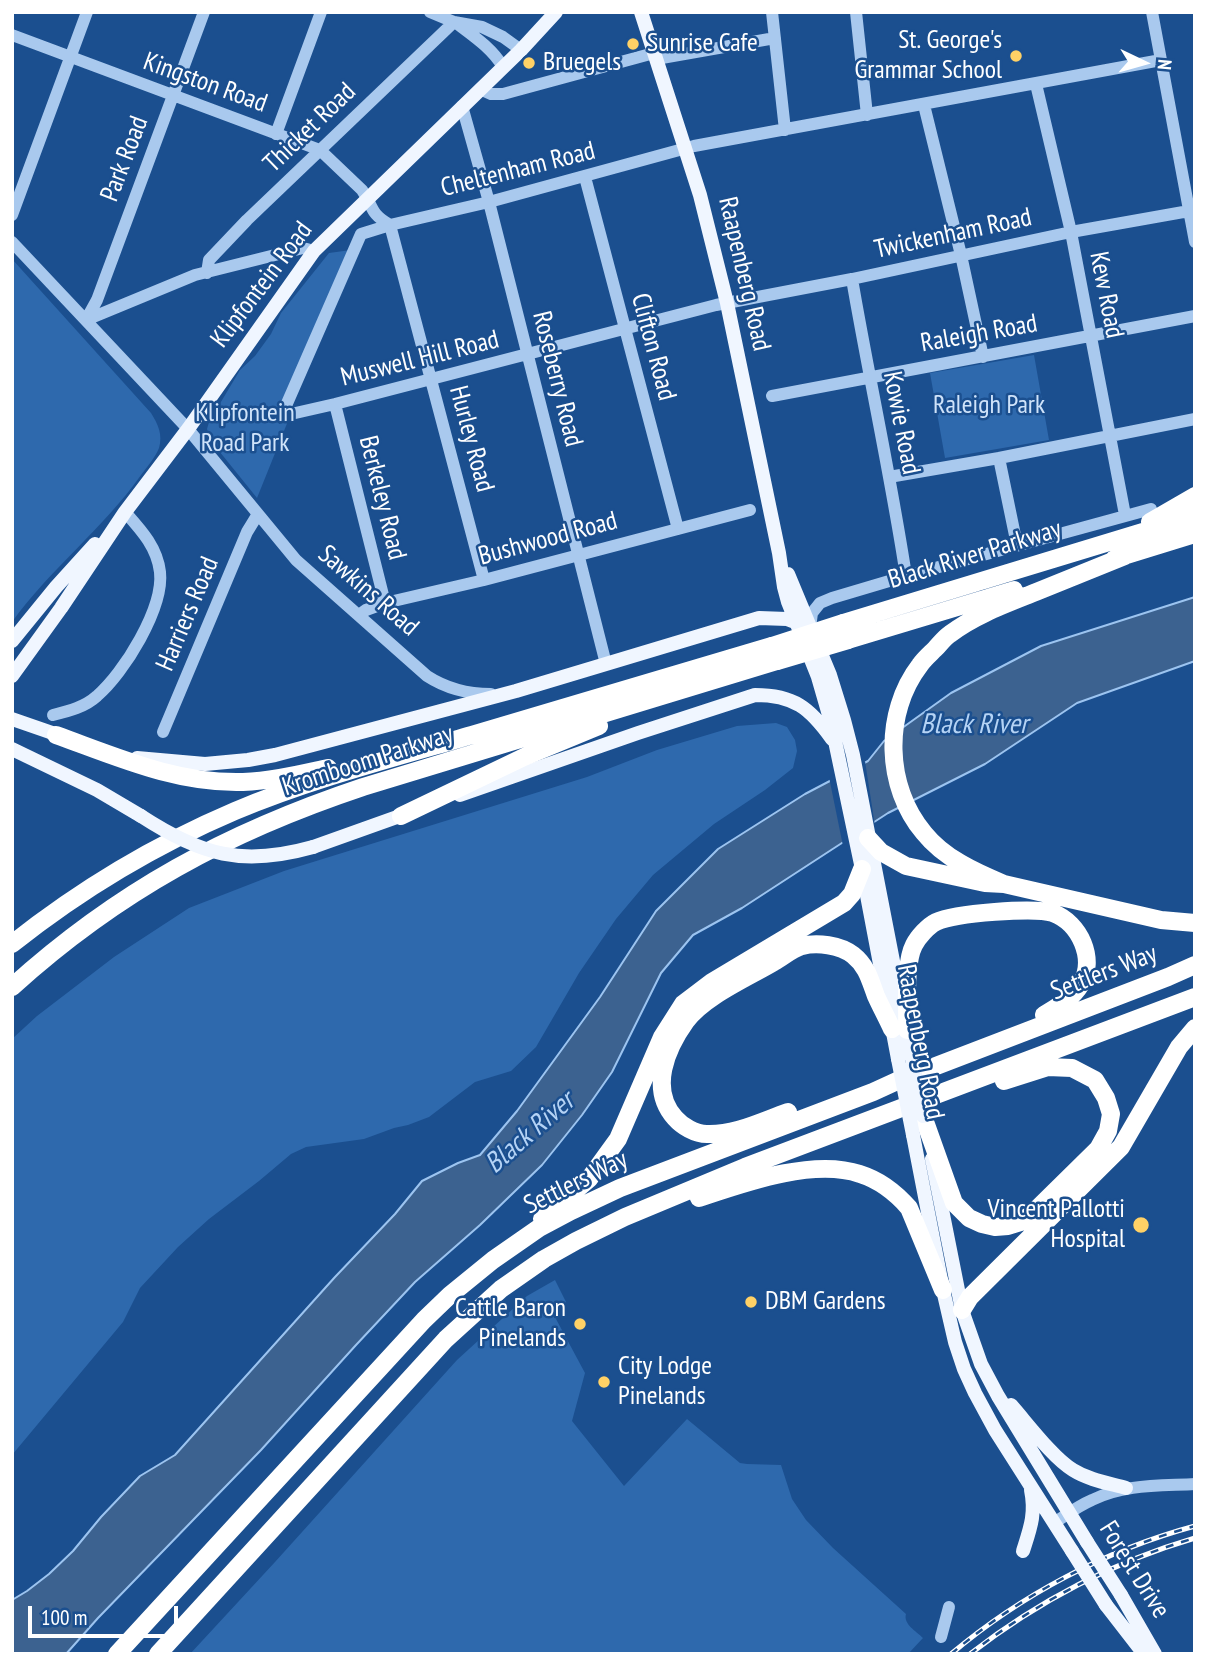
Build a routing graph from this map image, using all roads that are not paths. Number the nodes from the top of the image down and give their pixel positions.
1 (87, 12) edge
2 (204, 12) edge
3 (321, 12) edge
4 (431, 12) edge
5 (555, 12) edge
6 (640, 12) edge
7 (772, 12) edge
8 (856, 12) edge
9 (1152, 12) edge
10 (454, 22) junction
11 (12, 36) edge
12 (775, 38) junction
13 (521, 50) junction
14 (70, 56) junction
15 (655, 56) junction
16 (1161, 60) junction
17 (503, 67) junction
18 (1036, 84) junction
19 (480, 89) junction
20 (173, 96) junction
21 (925, 105) junction
22 (462, 106) junction
23 (867, 115) junction
24 (785, 130) junction
25 (276, 134) junction
26 (686, 149) junction
27 (320, 150) junction
28 (585, 177) junction
29 (367, 197) junction
30 (489, 202) junction
31 (1189, 211) junction
32 (12, 215) edge
33 (390, 225) junction
34 (1071, 232) junction
35 (12, 242) edge
36 (1195, 242) edge
37 (314, 251) junction
38 (961, 255) junction
39 (207, 273) junction
40 (852, 279) junction
41 (727, 303) junction
42 (1195, 316) edge
43 (86, 320) junction
44 (625, 329) junction
45 (1091, 337) junction
46 (528, 355) junction
47 (983, 357) junction
48 (869, 377) junction
49 (431, 379) junction
50 (772, 396) dead end
51 (335, 404) junction
52 (287, 413) joint
53 (1195, 419) edge
54 (188, 429) junction
55 (1110, 436) junction
56 (999, 458) junction
57 (889, 477) junction
58 (1195, 496) edge
59 (1151, 509) dead end
60 (750, 510) dead end
61 (125, 512) junction
62 (258, 514) junction
63 (1125, 515) junction
64 (1195, 516) edge
65 (678, 529) junction
66 (1195, 534) edge
67 (1129, 536) junction
68 (1017, 545) junction
69 (779, 553) junction
70 (578, 555) junction
71 (1125, 556) junction
72 (906, 576) junction
73 (484, 580) junction
74 (784, 587) junction
75 (386, 603) junction
76 (359, 615) junction
77 (759, 618) junction
78 (795, 622) junction
79 (810, 628) junction
80 (845, 632) junction
81 (12, 641) edge
82 (774, 653) junction
83 (606, 664) junction
84 (12, 676) edge
85 (703, 684) junction
86 (516, 691) junction
87 (53, 715) dead end
88 (12, 719) edge
89 (163, 732) dead end
90 (57, 735) junction
91 (463, 737) junction
92 (836, 746) junction
93 (12, 749) edge
94 (848, 767) junction
95 (401, 816) junction
96 (864, 837) junction
97 (862, 869) junction
98 (1004, 884) junction
99 (1195, 923) edge
100 (12, 944) edge
101 (1195, 965) edge
102 (12, 987) edge
103 (1195, 997) edge
104 (1195, 1028) edge
105 (899, 1030) junction
106 (1006, 1039) junction
107 (904, 1052) junction
108 (873, 1092) junction
109 (870, 1119) junction
110 (923, 1128) junction
111 (625, 1217) junction
112 (522, 1239) junction
113 (943, 1290) junction
114 (962, 1310) junction
115 (985, 1374) junction
116 (1195, 1484) edge
117 (1030, 1485) junction
118 (1126, 1488) junction
119 (1070, 1513) junction
120 (1054, 1523) junction
121 (1023, 1551) dead end
122 (949, 1607) dead end
123 (941, 1637) dead end
124 (117, 1654) edge
125 (158, 1654) edge
126 (1143, 1654) edge
127 (1156, 1654) edge

1 - 14 street
2 - 20 street, Park Road
3 - 25 street
4 - 10 street
5 - 13 main road, Klipfontein Road
6 - 15 main road, Raapenberg Road
7 - 12 street
8 - 23 street
9 - 16 street
10 - 13 street
10 - 17 street
10 - 27 street, Thicket Road
11 - 14 street, Kingston Road
12 - 15 street
12 - 24 street
13 - 17 main road, Klipfontein Road
14 - 20 street, Kingston Road
14 - 32 street
15 - 19 street
15 - 26 main road, Raapenberg Road
16 - 18 street, Cheltenham Road
16 - 31 street
17 - 19 main road, Klipfontein Road
18 - 21 street, Cheltenham Road
18 - 34 street, Kew Road
19 - 22 main road, Klipfontein Road
20 - 25 street, Kingston Road
20 - 43 street, Park Road
21 - 23 street, Cheltenham Road
21 - 38 street
22 - 29 main road, Klipfontein Road
22 - 30 street, Roseberry Road
23 - 24 street, Cheltenham Road
24 - 26 street, Cheltenham Road
25 - 27 street, Kingston Road
26 - 28 street, Cheltenham Road
26 - 41 main road, Raapenberg Road
27 - 29 street, Kingston Road
27 - 39 street, Thicket Road
28 - 30 street, Cheltenham Road
28 - 44 street, Clifton Road
29 - 33 street, Hurley Road
29 - 37 main road, Klipfontein Road
30 - 33 street, Cheltenham Road
30 - 46 street, Roseberry Road
31 - 34 street, Twickenham Road
31 - 36 street
33 - 49 street, Hurley Road
33 - 52 street, Cheltenham Road
34 - 38 street, Twickenham Road
34 - 45 street, Kew Road
35 - 43 street, Sawkins Road
37 - 39 street
37 - 54 main road, Klipfontein Road
38 - 40 street, Twickenham Road
38 - 47 street
39 - 43 street
40 - 41 street, Twickenham Road
40 - 48 street, Kowie Road
41 - 44 street, Muswell Hill Road
41 - 69 main road, Raapenberg Road
42 - 45 street, Raleigh Road
43 - 54 street, Sawkins Road
44 - 46 street, Muswell Hill Road
44 - 65 street, Clifton Road
45 - 47 street, Raleigh Road
45 - 55 street, Kew Road
46 - 49 street, Muswell Hill Road
46 - 70 street, Roseberry Road
47 - 48 street, Raleigh Road
48 - 50 street, Raleigh Road
48 - 57 street, Kowie Road
49 - 51 street, Muswell Hill Road
49 - 73 street, Hurley Road
51 - 52 street, Muswell Hill Road
51 - 75 street, Berkeley Road
53 - 55 street
54 - 61 main road, Klipfontein Road
54 - 62 street, Sawkins Road
55 - 56 street
55 - 63 street, Kew Road
56 - 57 street
56 - 68 street
57 - 72 street, Kowie Road
58 - 67 highway
59 - 63 street
60 - 65 street, Bushwood Road
61 - 81 main road, Klipfontein Road
61 - 84 main road, Klipfontein Road
61 - 87 street
62 - 76 street, Sawkins Road
62 - 89 street, Harriers Road
63 - 68 street
64 - 67 highway, Black River Parkway
65 - 70 street, Bushwood Road
66 - 71 highway, Black River Parkway
67 - 80 highway, Black River Parkway
68 - 72 street
69 - 74 main road, Raapenberg Road
69 - 79 main road, Raapenberg Road
70 - 73 street, Bushwood Road
70 - 83 street, Roseberry Road
71 - 80 highway, Black River Parkway
71 - 98 highway
72 - 79 street
73 - 75 street, Bushwood Road
74 - 77 main road
74 - 78 main road, Raapenberg Road
75 - 76 street, Bushwood Road
76 - 86 street, Sawkins Road
77 - 78 main road, Sawkins Road
77 - 83 main road, Sawkins Road
78 - 79 main road, Sawkins Road
78 - 92 main road, Raapenberg Road
79 - 94 main road, Raapenberg Road
80 - 82 highway, Black River Parkway, bridge
82 - 85 highway, Kromboom Parkway
82 - 91 highway, Kromboom Parkway
83 - 86 main road, Sawkins Road
85 - 95 highway
85 - 102 highway, Kromboom Parkway
86 - 90 main road
88 - 90 main road
90 - 91 highway
91 - 100 highway, Kromboom Parkway
92 - 94 main road, Raapenberg Road
92 - 95 main road
93 - 95 main road, bridge
94 - 96 main road, Raapenberg Road
96 - 97 main road, Raapenberg Road
96 - 98 highway
96 - 105 main road, Raapenberg Road
97 - 105 main road, Raapenberg Road
97 - 112 highway
98 - 99 highway
101 - 106 highway, Settlers Way
103 - 109 highway, Settlers Way
104 - 114 highway
105 - 106 highway
105 - 107 main road, Raapenberg Road
105 - 108 highway
106 - 108 highway, Settlers Way
107 - 110 main road, Raapenberg Road, bridge
107 - 110 main road, Raapenberg Road, bridge
108 - 112 highway, Settlers Way
109 - 110 highway
109 - 111 highway, Settlers Way
110 - 113 main road, Raapenberg Road
110 - 114 main road, Raapenberg Road
111 - 113 highway
111 - 125 highway, Settlers Way
112 - 124 highway, Settlers Way
113 - 117 main road, Raapenberg Road
114 - 115 main road, Raapenberg Road
115 - 118 main road
115 - 119 main road, Raapenberg Road
116 - 118 street
117 - 120 main road, Raapenberg Road
117 - 121 main road
118 - 119 street
119 - 120 street
119 - 127 main road, Forest Drive, bridge
120 - 126 main road, Forest Drive, bridge
122 - 123 street

